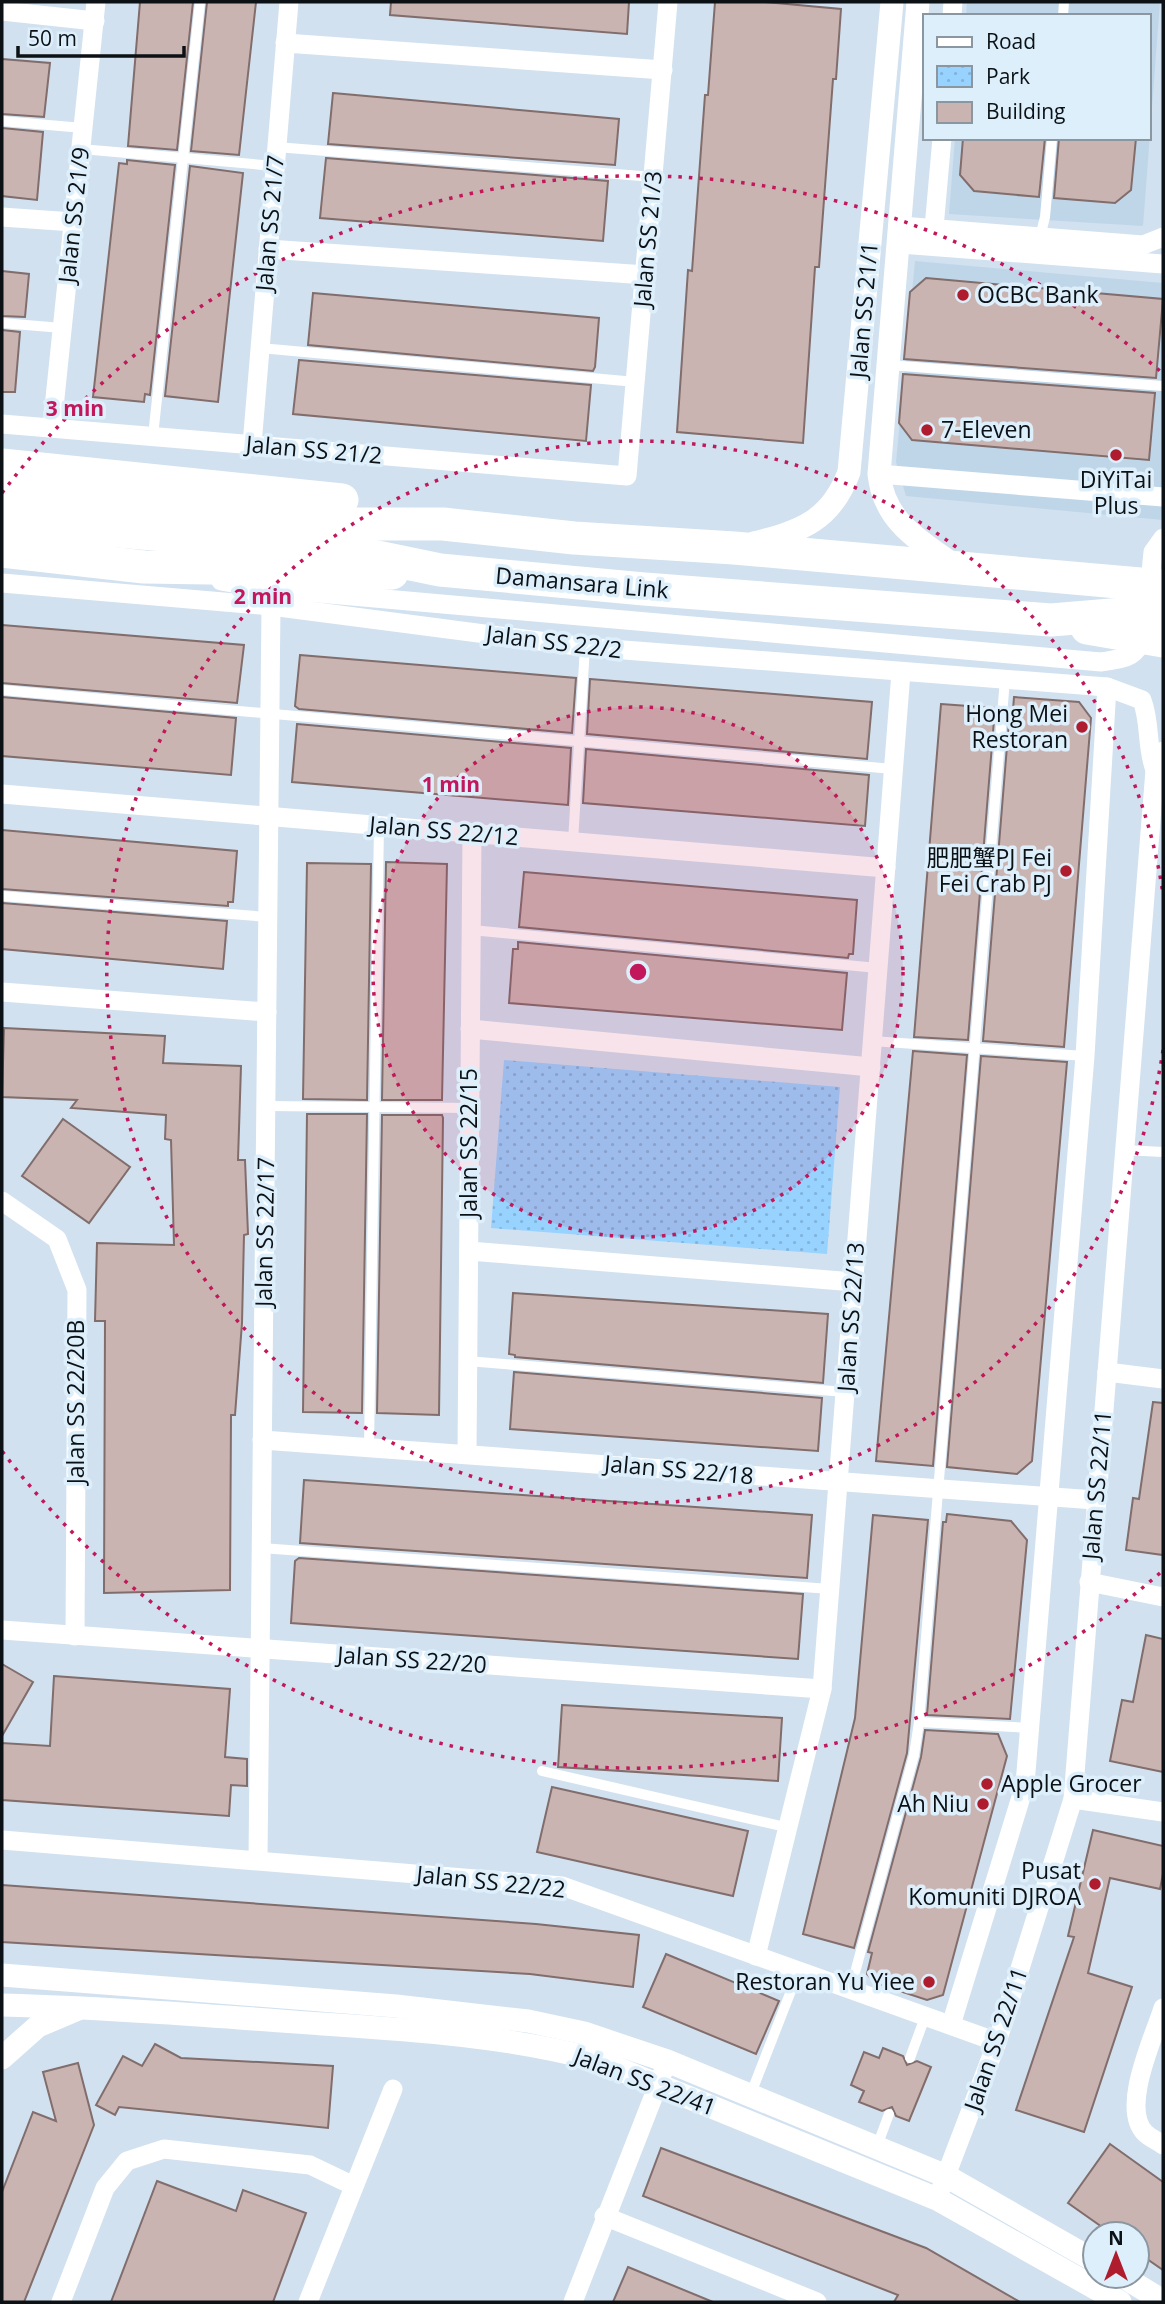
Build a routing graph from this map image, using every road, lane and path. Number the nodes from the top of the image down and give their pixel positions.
1 (200, 2) edge
2 (289, 2) edge
3 (668, 2) edge
4 (892, 2) edge
5 (918, 2) edge
6 (2, 11) edge
7 (96, 11) edge
8 (285, 43) junction
9 (663, 70) junction
10 (2, 121) edge
11 (83, 128) junction
12 (942, 140) edge
13 (1052, 140) edge
14 (81, 149) junction
15 (275, 157) junction
16 (182, 160) junction
17 (654, 177) junction
18 (2, 217) edge
19 (73, 222) junction
20 (934, 229) junction
21 (900, 235) junction
22 (1040, 237) junction
23 (1163, 237) edge
24 (268, 249) junction
25 (1163, 264) edge
26 (646, 275) junction
27 (2, 323) edge
28 (62, 328) junction
29 (260, 348) junction
30 (889, 365) junction
31 (636, 382) junction
32 (1163, 386) edge
33 (2, 424) edge
34 (51, 427) junction
35 (153, 436) junction
36 (252, 445) junction
37 (2, 465) edge
38 (879, 474) junction
39 (627, 476) joint
40 (2, 490) edge
41 (1163, 493) edge
42 (2, 521) edge
43 (443, 524) junction
44 (352, 538) junction
45 (1163, 538) edge
46 (734, 548) junction
47 (2, 551) edge
48 (144, 567) junction
49 (958, 568) junction
50 (440, 570) junction
51 (2, 583) edge
52 (1163, 586) edge
53 (271, 606) junction
54 (1163, 617) edge
55 (1051, 620) junction
56 (1163, 642) edge
57 (585, 648) junction
58 (901, 672) junction
59 (1005, 679) junction
60 (1107, 687) junction
61 (2, 690) edge
62 (270, 712) junction
63 (579, 740) junction
64 (1163, 751) edge
65 (893, 769) junction
66 (1155, 770) junction
67 (1159, 791) edge
68 (2, 794) edge
69 (269, 816) junction
70 (379, 825) junction
71 (472, 833) junction
72 (573, 842) junction
73 (886, 868) junction
74 (1155, 894) edge
75 (2, 896) edge
76 (268, 917) junction
77 (471, 930) junction
78 (878, 968) junction
79 (2, 992) edge
80 (267, 1012) junction
81 (470, 1029) junction
82 (872, 1041) junction
83 (975, 1048) junction
84 (1085, 1056) junction
85 (870, 1067) junction
86 (266, 1106) junction
87 (374, 1107) junction
88 (470, 1108) junction
89 (1124, 1150) junction
90 (1163, 1152) edge
91 (2, 1201) edge
92 (469, 1251) junction
93 (854, 1282) junction
94 (467, 1361) junction
95 (1107, 1372) junction
96 (1163, 1379) edge
97 (845, 1392) junction
98 (262, 1440) junction
99 (369, 1447) junction
100 (467, 1453) junction
101 (838, 1483) junction
102 (938, 1489) junction
103 (1051, 1498) junction
104 (1096, 1500) junction
105 (261, 1548) junction
106 (1089, 1582) junction
107 (830, 1590) junction
108 (1163, 1597) edge
109 (2, 1630) edge
110 (75, 1636) junction
111 (261, 1648) junction
112 (822, 1689) junction
113 (919, 1721) junction
114 (1031, 1728) junction
115 (542, 1771) dead end
116 (1073, 1799) junction
117 (1163, 1812) edge
118 (790, 1828) junction
119 (2, 1840) edge
120 (258, 1859) junction
121 (756, 1956) junction
122 (798, 1973) junction
123 (2, 1975) edge
124 (29, 1976) junction
125 (850, 1991) junction
126 (10, 2005) edge
127 (82, 2007) junction
128 (1163, 2008) edge
129 (925, 2017) junction
130 (951, 2025) junction
131 (997, 2042) junction
132 (2, 2058) edge
133 (910, 2058) dead end
134 (667, 2061) junction
135 (658, 2087) junction
136 (393, 2089) dead end
137 (750, 2096) junction
138 (889, 2114) dead end
139 (1163, 2145) edge
140 (875, 2149) junction
141 (946, 2176) junction
142 (354, 2186) junction
143 (937, 2199) junction
144 (604, 2216) junction
145 (1081, 2253) edge
146 (1145, 2290) edge
147 (1163, 2301) edge
148 (61, 2302) edge
149 (308, 2302) edge
150 (573, 2302) edge
151 (817, 2302) edge
152 (1120, 2302) edge

1 - 16 lane
2 - 8 street, Jalan SS 21/7
3 - 9 street, Jalan SS 21/3
4 - 46 street, Jalan SS 21/1
5 - 21 street, Jalan SS 21/1
6 - 7 street
7 - 11 street, Jalan SS 21/9
8 - 9 street
8 - 15 street, Jalan SS 21/7
9 - 17 street, Jalan SS 21/3
10 - 11 lane
11 - 14 street, Jalan SS 21/9
12 - 20 street
13 - 22 lane
14 - 16 lane
14 - 19 street, Jalan SS 21/9
15 - 16 lane
15 - 17 lane
15 - 24 street, Jalan SS 21/7
16 - 35 lane
17 - 26 street, Jalan SS 21/3
18 - 19 street
19 - 28 street, Jalan SS 21/9
20 - 21 street
20 - 22 street
21 - 25 street
21 - 30 street, Jalan SS 21/1
22 - 23 street
24 - 26 street
24 - 29 street, Jalan SS 21/7
26 - 31 street, Jalan SS 21/3
27 - 28 lane
28 - 34 street, Jalan SS 21/9
29 - 31 lane
29 - 36 street, Jalan SS 21/7
30 - 32 lane
30 - 38 street, Jalan SS 21/1
31 - 39 street, Jalan SS 21/3
33 - 34 street, Jalan SS 21/2
34 - 35 street, Jalan SS 21/2
35 - 36 street, Jalan SS 21/2
36 - 39 street, Jalan SS 21/2
37 - 43 highway
38 - 41 street
38 - 49 street, Jalan SS 21/1
40 - 44 highway, Damansara Link
42 - 44 highway, Damansara Link
43 - 44 highway, Damansara Link
43 - 46 highway, Damansara Link
44 - 50 highway, Damansara Link
45 - 48 street
46 - 49 highway, Damansara Link
47 - 48 highway
48 - 50 highway
49 - 52 highway, Damansara Link
50 - 55 highway, Damansara Link
51 - 53 street, Jalan SS 22/2
53 - 57 street, Jalan SS 22/2
53 - 62 street, Jalan SS 22/17
54 - 55 highway, Damansara Link
55 - 56 highway
57 - 58 street, Jalan SS 22/2
57 - 63 lane
58 - 59 street, Jalan SS 22/2
58 - 65 street, Jalan SS 22/13
59 - 60 street, Jalan SS 22/2
59 - 83 lane
60 - 66 street, Jalan SS 22/2
60 - 84 street
61 - 62 lane
62 - 63 lane
62 - 69 street, Jalan SS 22/17
63 - 65 lane
63 - 72 lane
64 - 66 street, Jalan SS 22/11
65 - 73 street, Jalan SS 22/13
66 - 67 street, Jalan SS 22/11
67 - 74 street, Jalan SS 22/11
68 - 69 street, Jalan SS 22/12
69 - 70 street, Jalan SS 22/12
69 - 76 street, Jalan SS 22/17
70 - 71 street, Jalan SS 22/12
70 - 87 lane
71 - 72 street, Jalan SS 22/12
71 - 77 street, Jalan SS 22/15
72 - 73 street, Jalan SS 22/12
73 - 78 street, Jalan SS 22/13
74 - 89 street, Jalan SS 22/11
75 - 76 lane
76 - 80 street, Jalan SS 22/17
77 - 78 lane
77 - 81 street, Jalan SS 22/15
78 - 82 street, Jalan SS 22/13
79 - 80 street
80 - 86 street, Jalan SS 22/17
81 - 85 street
81 - 88 street, Jalan SS 22/15
82 - 83 lane
82 - 85 street, Jalan SS 22/13
83 - 84 lane
83 - 102 lane
84 - 103 street
85 - 93 street, Jalan SS 22/13
86 - 87 lane
86 - 98 street, Jalan SS 22/17
87 - 88 lane
87 - 99 lane
88 - 92 street, Jalan SS 22/15
89 - 90 lane
89 - 95 street, Jalan SS 22/11
91 - 110 street, Jalan SS 22/20B
92 - 93 street
92 - 94 street, Jalan SS 22/15
93 - 97 street, Jalan SS 22/13
94 - 97 lane
94 - 100 street, Jalan SS 22/15
95 - 96 street
95 - 104 street, Jalan SS 22/11
97 - 101 street, Jalan SS 22/13
98 - 99 street, Jalan SS 22/18
98 - 105 street, Jalan SS 22/17
99 - 100 street, Jalan SS 22/18
100 - 101 street, Jalan SS 22/18
101 - 102 street, Jalan SS 22/18
101 - 107 street, Jalan SS 22/13
102 - 103 street, Jalan SS 22/18
102 - 113 lane
103 - 104 street, Jalan SS 22/18
103 - 114 street
104 - 106 street, Jalan SS 22/11
105 - 107 lane
105 - 111 street, Jalan SS 22/17
106 - 108 street
106 - 116 street, Jalan SS 22/11
107 - 112 street, Jalan SS 22/13
109 - 110 street, Jalan SS 22/20
110 - 111 street, Jalan SS 22/20
111 - 112 street, Jalan SS 22/20
111 - 120 street, Jalan SS 22/17
112 - 118 street, Jalan SS 22/13
113 - 114 lane
113 - 125 lane
114 - 130 street
115 - 118 lane
116 - 117 street
116 - 131 street, Jalan SS 22/11
118 - 121 street, Jalan SS 22/13
119 - 120 street, Jalan SS 22/22
120 - 121 street, Jalan SS 22/22
121 - 122 street, Jalan SS 22/22
122 - 125 street, Jalan SS 22/22
122 - 137 lane
123 - 124 street, Jalan SS 22/41
124 - 126 street
124 - 134 street, Jalan SS 22/41
125 - 129 street, Jalan SS 22/22
126 - 127 street, Jalan SS 22/41
126 - 132 street
127 - 132 street
127 - 135 street, Jalan SS 22/41
128 - 139 street
129 - 130 street, Jalan SS 22/22
129 - 133 lane
130 - 131 street, Jalan SS 22/22
131 - 141 street, Jalan SS 22/11
134 - 135 street
134 - 137 street, Jalan SS 22/41
135 - 143 street, Jalan SS 22/41
135 - 144 street
136 - 142 street
137 - 140 street, Jalan SS 22/41
138 - 140 lane
140 - 141 street, Jalan SS 22/41
141 - 143 street, Jalan SS 22/11
141 - 145 street, Jalan SS 22/41
142 - 148 street
142 - 149 street
143 - 152 street, Jalan SS 22/41
144 - 150 street
144 - 151 street
146 - 147 street

